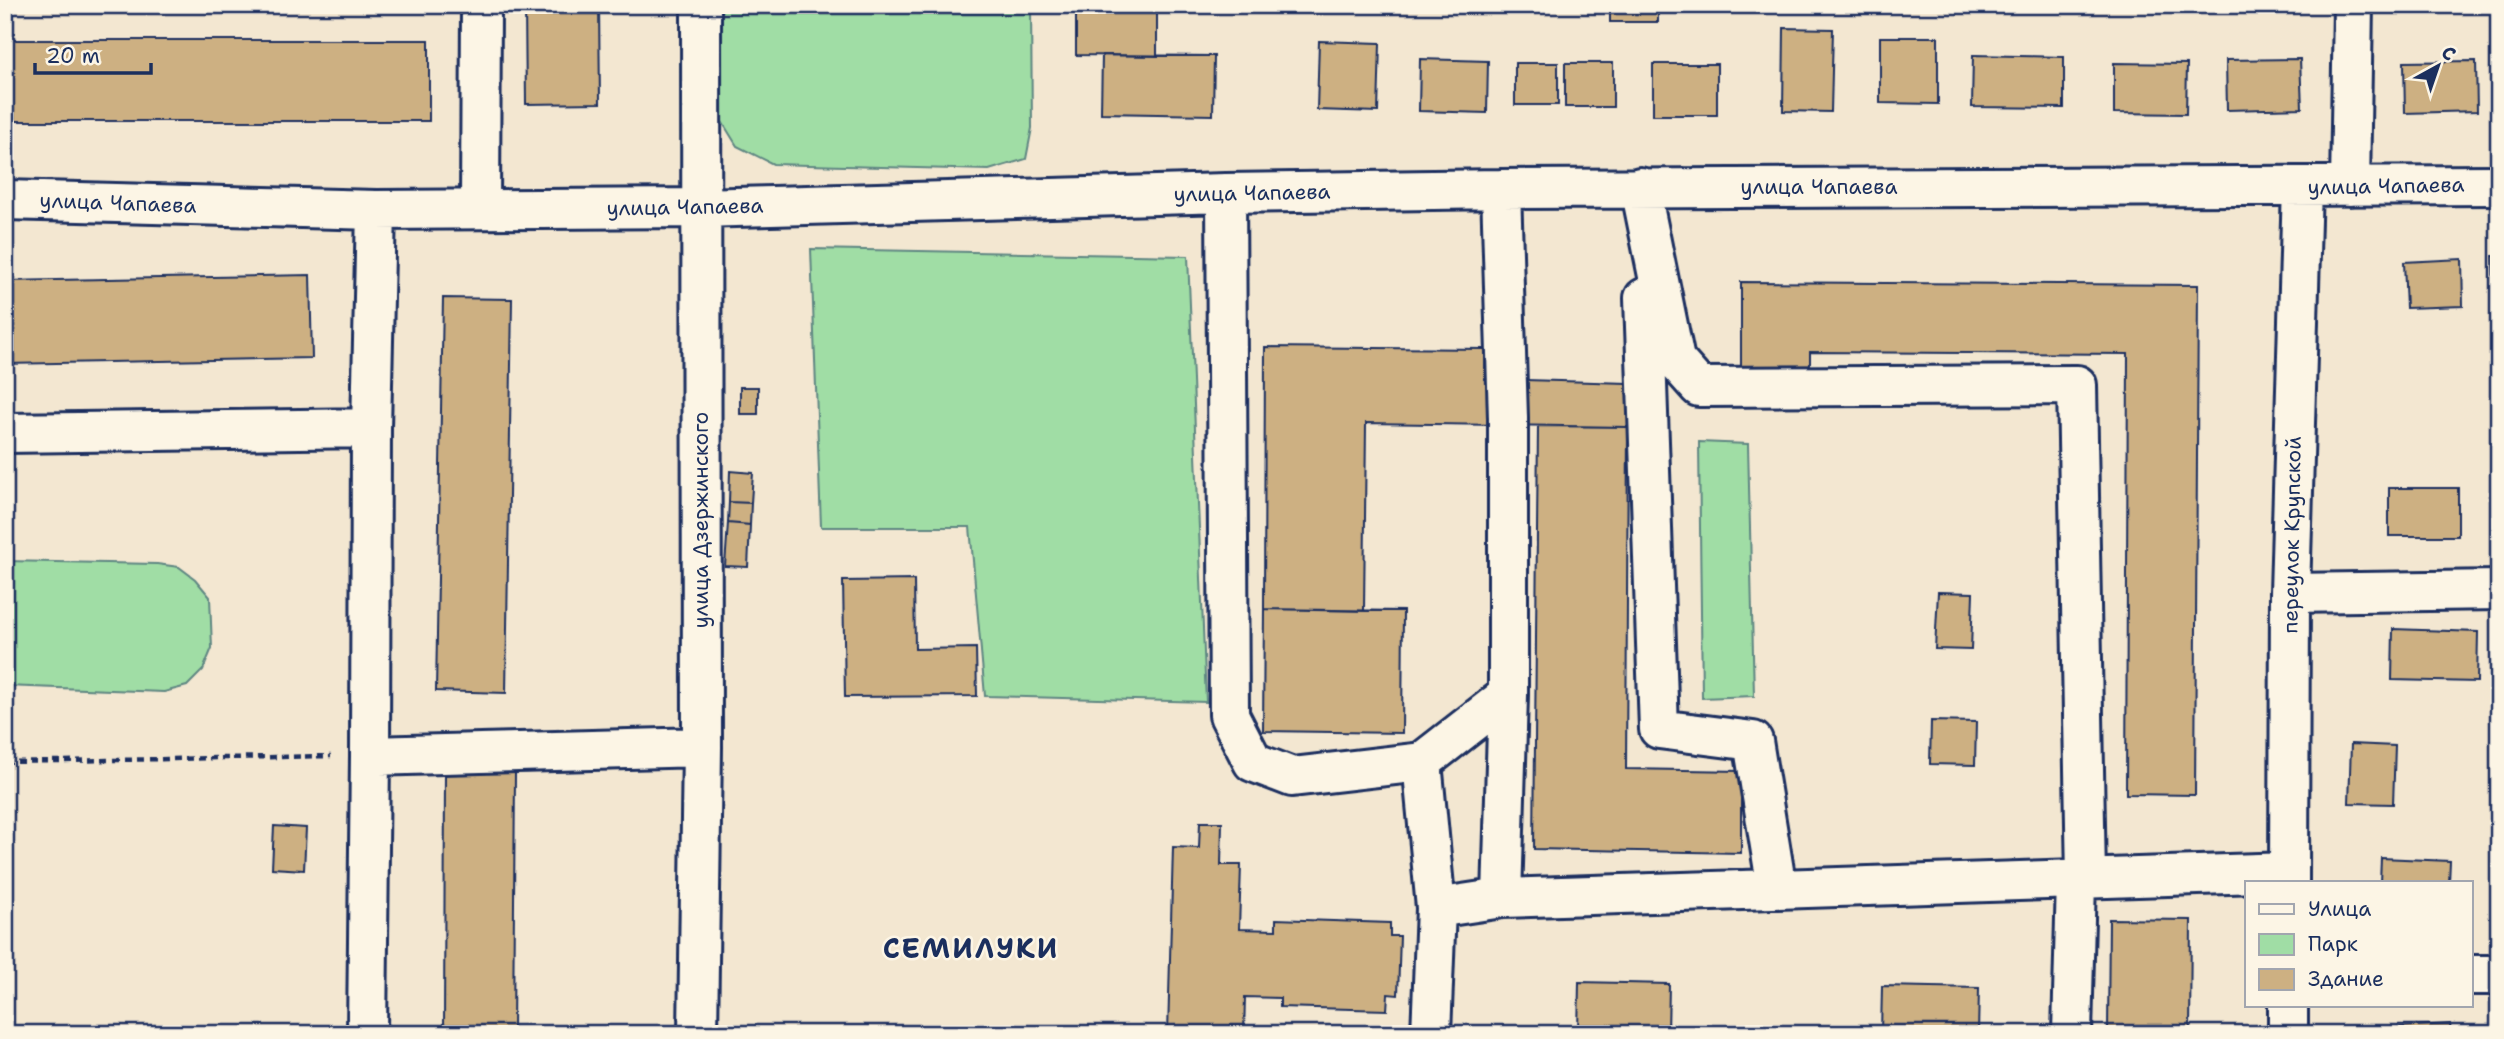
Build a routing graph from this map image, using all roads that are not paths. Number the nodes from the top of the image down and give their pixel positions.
1 (481, 5) edge
2 (701, 5) edge
3 (2353, 5) edge
4 (2499, 185) edge
5 (2350, 186) junction
6 (1640, 187) junction
7 (2302, 187) junction
8 (1501, 189) junction
9 (1226, 193) junction
10 (5, 200) edge
11 (480, 208) junction
12 (699, 208) junction
13 (376, 210) junction
14 (371, 428) junction
15 (5, 433) edge
16 (2499, 590) edge
17 (2290, 593) junction
18 (1508, 695) junction
19 (702, 747) junction
20 (370, 756) junction
21 (1422, 762) junction
22 (2289, 878) edge
23 (2081, 879) junction
24 (1777, 890) junction
25 (1502, 898) junction
26 (1436, 908) junction
27 (2472, 975) edge
28 (2499, 975) edge
29 (2288, 1007) edge
30 (367, 1034) edge
31 (698, 1034) edge
32 (1431, 1034) edge
33 (2072, 1034) edge
34 (2288, 1034) edge

1 - 11 street
2 - 12 street, улица Дзержинского
3 - 5 street
4 - 5 street, улица Чапаева
5 - 7 street, улица Чапаева
6 - 7 street, улица Чапаева
6 - 8 street, улица Чапаева
6 - 23 street
6 - 24 street
7 - 17 street, переулок Крупской
8 - 9 street, улица Чапаева
8 - 18 street
9 - 12 street, улица Чапаева
9 - 21 street
10 - 13 street, улица Чапаева
11 - 12 street, улица Чапаева
11 - 13 street, улица Чапаева
12 - 19 street, улица Дзержинского
13 - 14 street
14 - 15 street
14 - 20 street
16 - 17 street
17 - 22 street, переулок Крупской
18 - 21 street
18 - 25 street
19 - 20 street
19 - 31 street, улица Дзержинского
20 - 30 street
21 - 26 street
22 - 23 street
23 - 24 street
23 - 33 street
24 - 25 street
25 - 26 street
26 - 32 street
27 - 28 street
29 - 34 street

